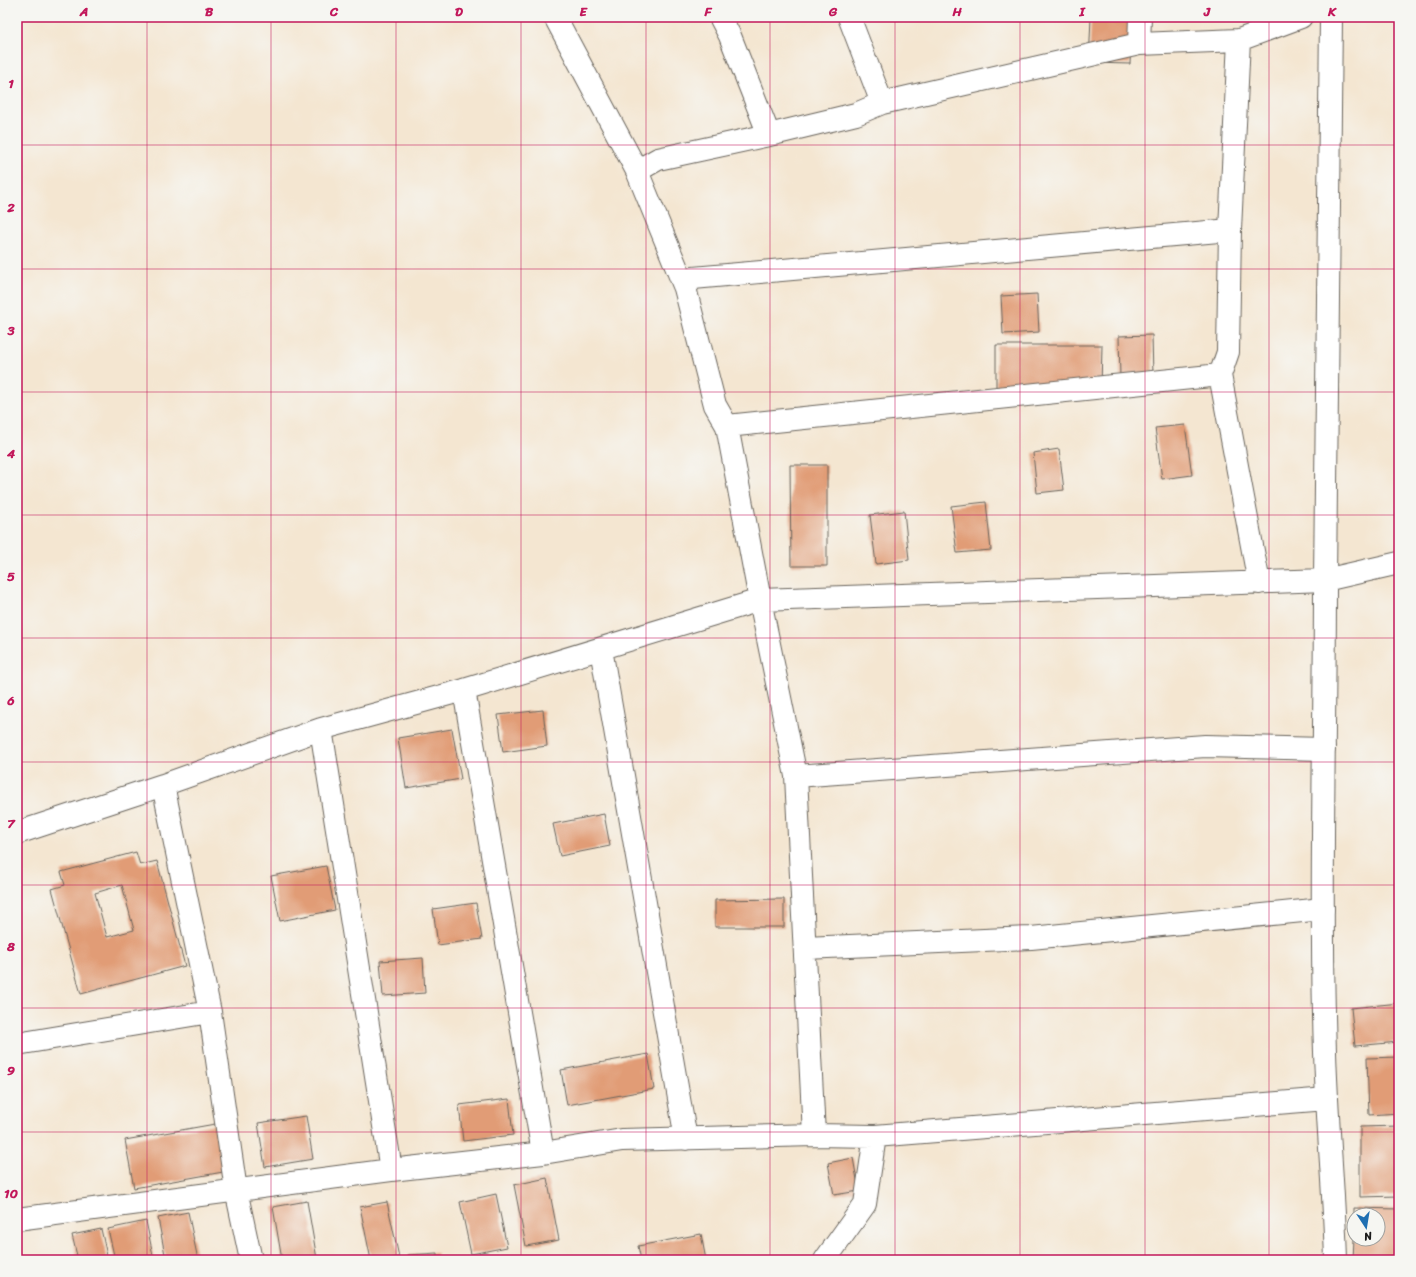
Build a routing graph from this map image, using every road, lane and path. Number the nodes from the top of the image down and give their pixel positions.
1 (555, 17) edge
2 (720, 17) edge
3 (849, 17) edge
4 (1140, 17) edge
5 (1301, 17) edge
6 (1331, 17) edge
7 (1239, 40) junction
8 (1139, 44) junction
9 (882, 103) junction
10 (769, 135) junction
11 (637, 171) junction
12 (1230, 230) junction
13 (685, 288) junction
14 (1220, 375) junction
15 (727, 426) junction
16 (1399, 563) edge
17 (1325, 580) junction
18 (1259, 583) junction
19 (760, 600) junction
20 (601, 649) junction
21 (464, 690) junction
22 (321, 729) junction
23 (1324, 749) junction
24 (796, 776) junction
25 (163, 785) junction
26 (17, 833) edge
27 (1323, 910) junction
28 (805, 948) junction
29 (210, 1012) junction
30 (17, 1044) edge
31 (1328, 1098) junction
32 (814, 1135) junction
33 (875, 1136) junction
34 (686, 1138) junction
35 (544, 1153) junction
36 (392, 1170) junction
37 (236, 1190) junction
38 (17, 1219) edge
39 (251, 1260) edge
40 (825, 1260) edge
41 (1336, 1260) edge

1 - 11 street
2 - 10 street
3 - 9 street
4 - 8 street
5 - 7 street
6 - 17 street
7 - 8 street
7 - 12 street
8 - 9 street
9 - 10 street
10 - 11 street
11 - 13 street
12 - 13 street
12 - 14 street
13 - 15 street
14 - 15 street
14 - 18 street
15 - 19 street
16 - 17 street
17 - 18 street
17 - 23 street
18 - 19 street
19 - 20 street
19 - 24 street
20 - 21 street
20 - 34 street
21 - 22 street
21 - 35 street
22 - 25 street
22 - 36 street
23 - 24 street
23 - 27 street
24 - 28 street
25 - 26 street
25 - 29 street
27 - 28 street
27 - 31 street
28 - 32 street
29 - 30 street
29 - 37 street
31 - 33 street
31 - 41 street
32 - 33 street
32 - 34 street
33 - 40 street
34 - 35 street
35 - 36 street
36 - 37 street
37 - 38 street
37 - 39 street

